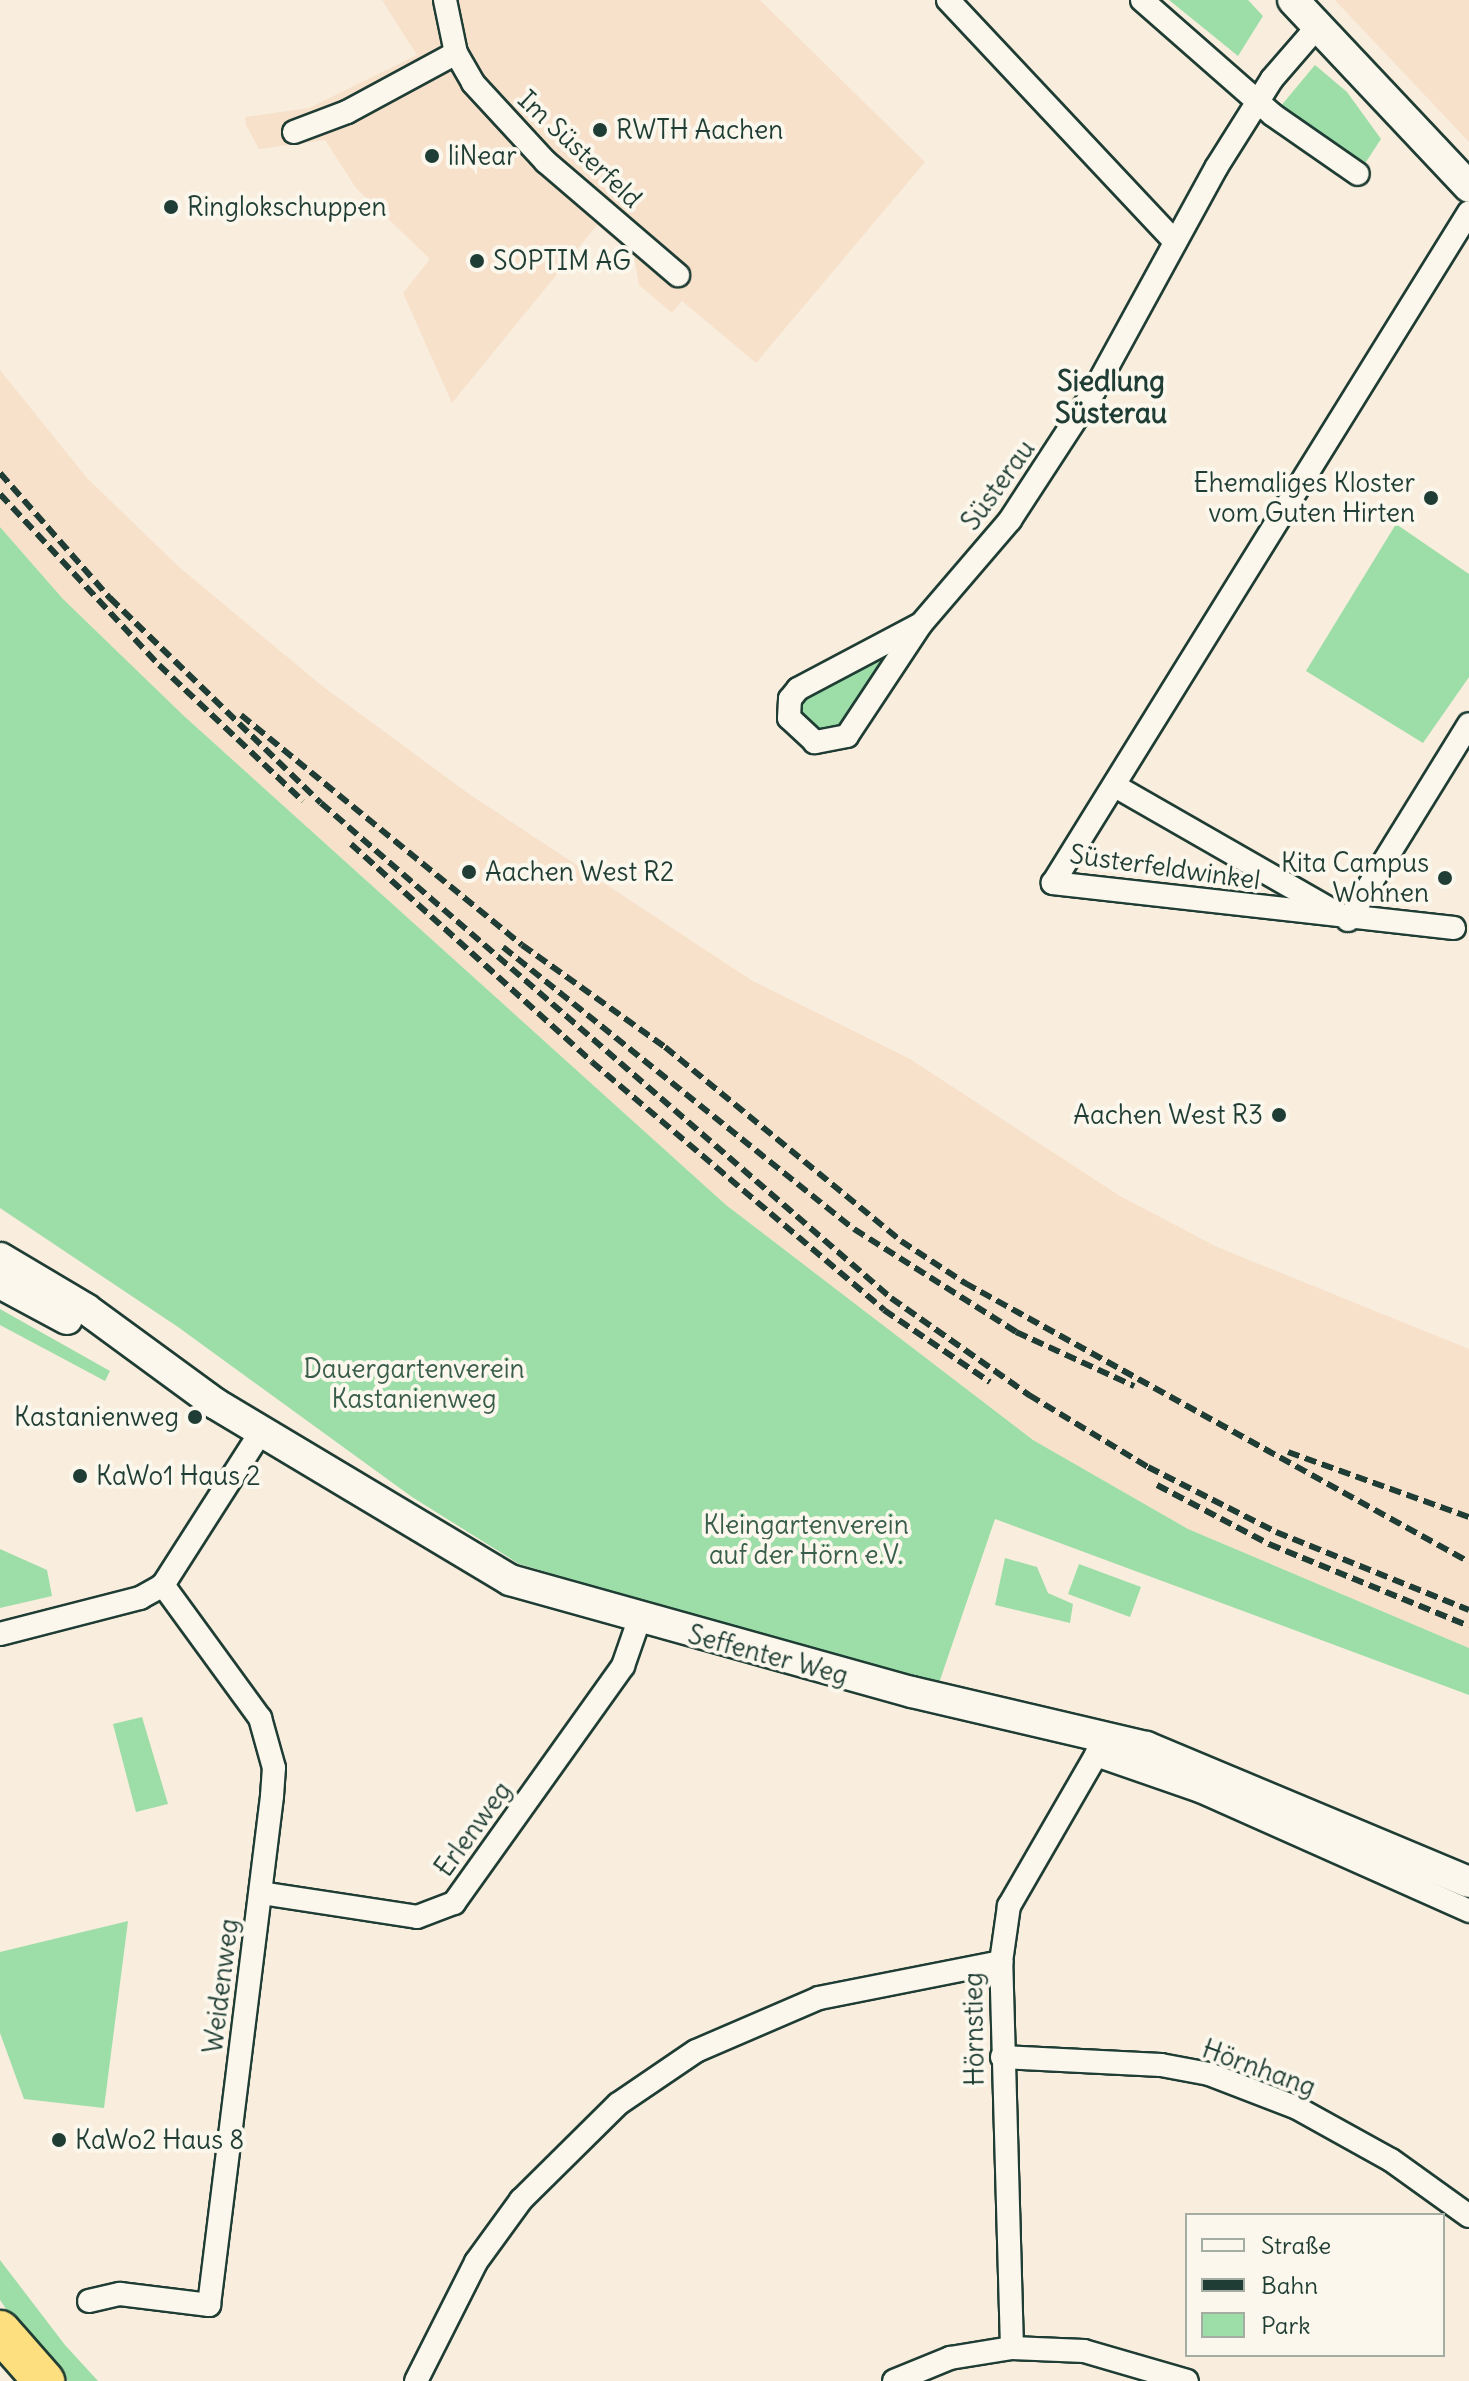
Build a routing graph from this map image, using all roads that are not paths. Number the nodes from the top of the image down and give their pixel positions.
1 (445, 0) edge
2 (948, 0) edge
3 (1142, 0) edge
4 (1293, 0) edge
5 (1317, 27) junction
6 (456, 53) junction
7 (1259, 103) junction
8 (294, 132) dead end
9 (1358, 174) dead end
10 (1469, 187) edge
11 (1469, 212) edge
12 (1175, 242) junction
13 (678, 275) dead end
14 (921, 624) junction
15 (1469, 724) edge
16 (1115, 786) junction
17 (1348, 920) junction
18 (1454, 928) dead end
19 (0, 1258) edge
20 (0, 1283) edge
21 (111, 1332) junction
22 (261, 1432) junction
23 (163, 1585) junction
24 (639, 1620) junction
25 (0, 1634) edge
26 (1101, 1745) junction
27 (1469, 1882) edge
28 (261, 1893) junction
29 (1469, 1911) edge
30 (1001, 1962) junction
31 (1002, 2057) junction
32 (1469, 2216) edge
33 (89, 2301) dead end
34 (0, 2331) edge
35 (1012, 2348) junction
36 (44, 2381) edge
37 (416, 2381) edge
38 (894, 2381) edge
39 (1187, 2381) edge

1 - 6 street, Im Süsterfeld
2 - 12 street
3 - 7 street
4 - 5 street
5 - 7 street, Süsterau
5 - 10 street
6 - 8 street
6 - 13 street, Im Süsterfeld
7 - 9 street
7 - 12 street, Süsterau
11 - 16 street, Süsterfeldwinkel
12 - 14 street, Süsterau
14 - 14 street, Süsterau
15 - 17 street
16 - 17 street, Süsterfeldwinkel
16 - 17 street, Süsterfeldwinkel
17 - 18 street
19 - 21 street, Seffenter Weg
20 - 21 street, Seffenter Weg
21 - 22 street, Seffenter Weg
22 - 23 street
22 - 24 street, Seffenter Weg
23 - 25 street
23 - 28 street, Weidenweg
24 - 26 street, Seffenter Weg
24 - 28 street, Erlenweg
26 - 27 street, Seffenter Weg
26 - 29 street, Seffenter Weg
26 - 30 street, Hörnstieg
28 - 33 street, Weidenweg
30 - 31 street, Hörnstieg
30 - 37 street
31 - 32 street, Hörnhang
31 - 35 street, Hörnstieg
34 - 36 highway
35 - 38 street
35 - 39 street

